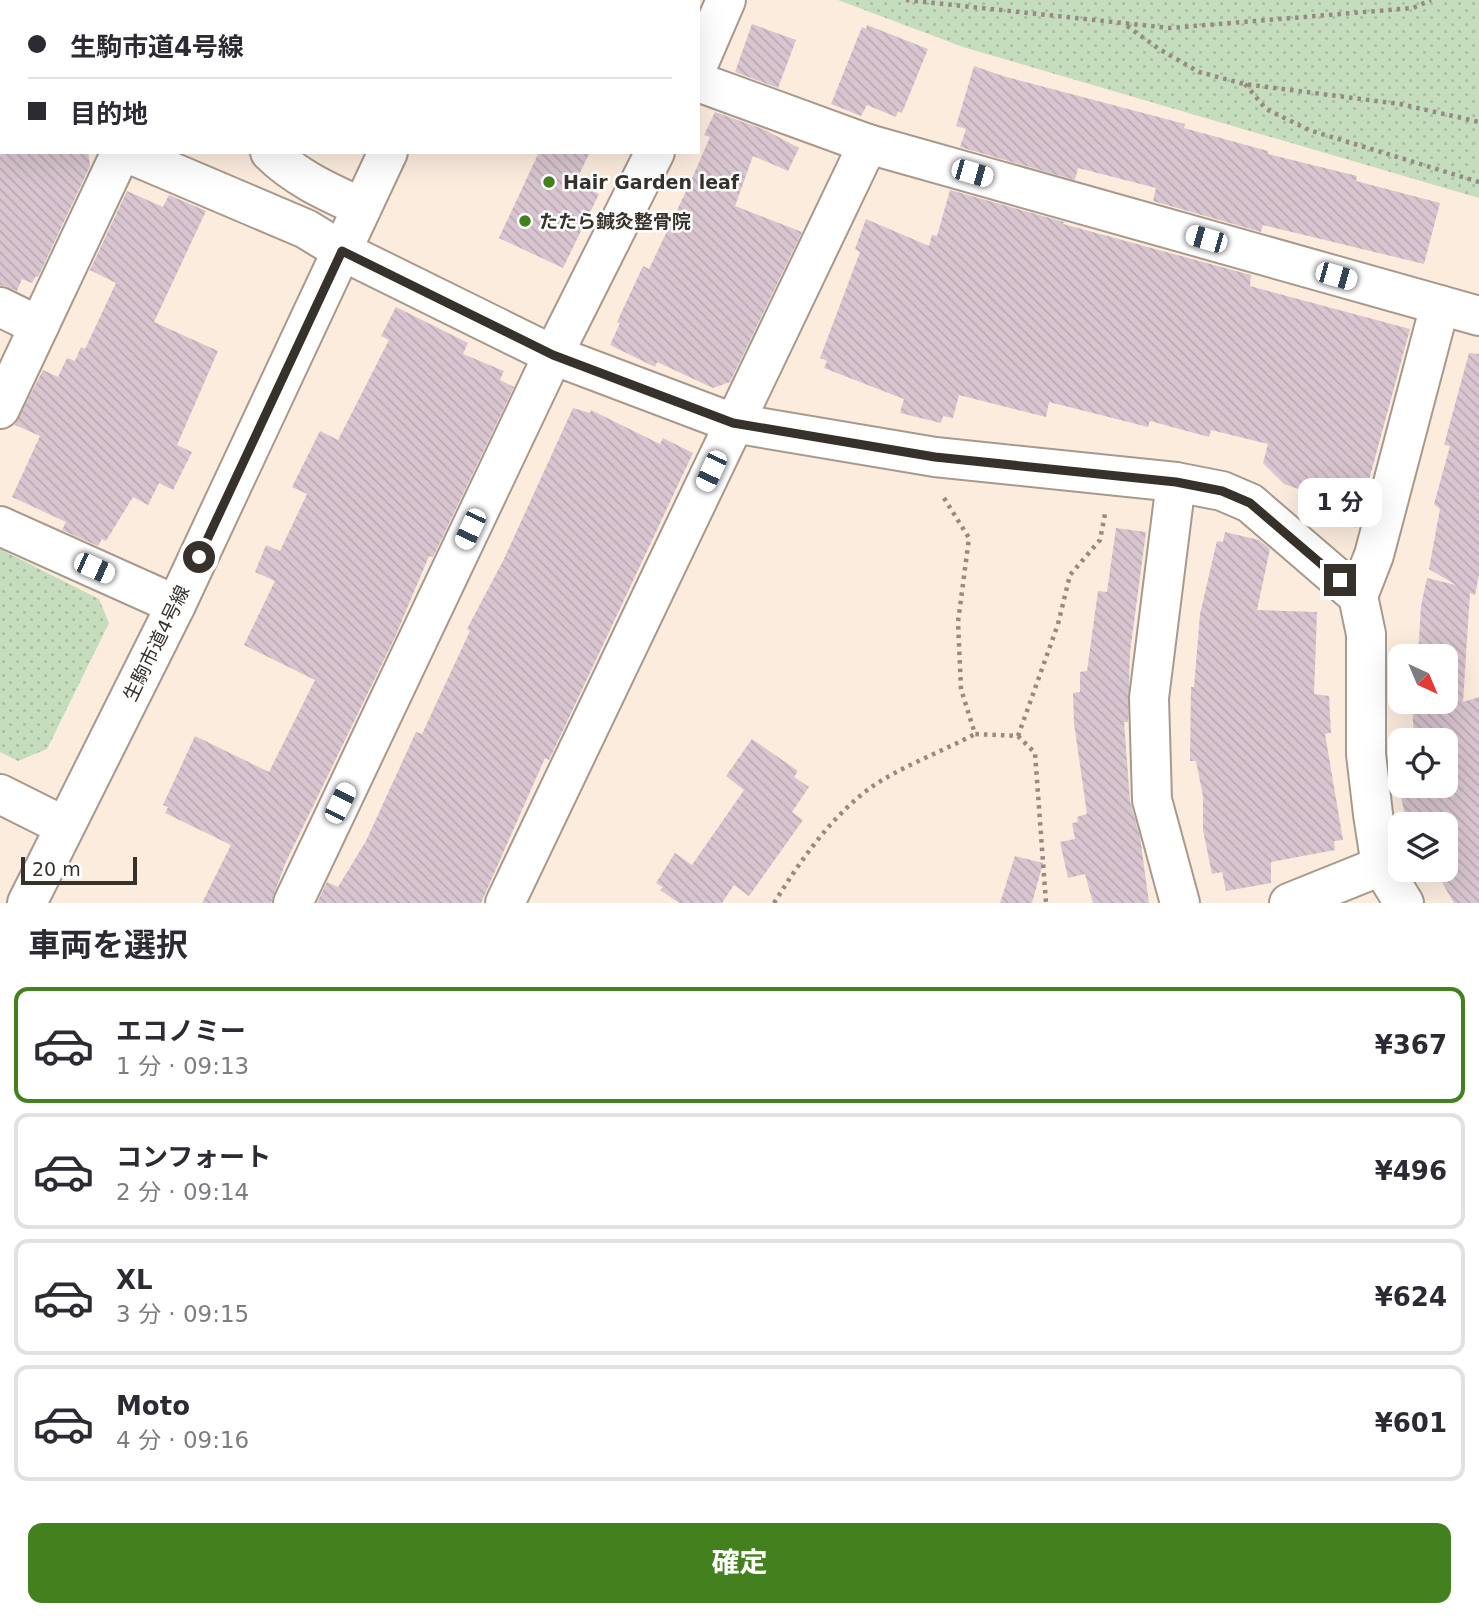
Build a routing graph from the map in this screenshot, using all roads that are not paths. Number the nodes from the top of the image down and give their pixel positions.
1 (726, 0) edge
2 (700, 60) edge
3 (700, 83) edge
4 (868, 144) junction
5 (122, 154) edge
6 (128, 154) edge
7 (272, 154) edge
8 (387, 154) edge
9 (654, 154) edge
10 (360, 207) junction
11 (342, 251) junction
12 (1440, 305) junction
13 (0, 307) edge
14 (1479, 316) edge
15 (39, 326) junction
16 (553, 355) junction
17 (0, 409) edge
18 (733, 423) junction
19 (1176, 482) junction
20 (0, 526) edge
21 (1358, 596) junction
22 (176, 605) junction
23 (0, 794) edge
24 (64, 826) junction
25 (1381, 866) junction
26 (521, 896) edge
27 (27, 903) edge
28 (292, 903) edge
29 (1180, 903) edge
30 (1289, 903) edge
31 (1405, 903) edge

1 - 2 street
3 - 4 street
4 - 12 street
4 - 18 street
5 - 15 street
6 - 11 street
7 - 10 street
8 - 10 street, 生駒市道4号線
9 - 16 street
10 - 11 street, 生駒市道4号線
11 - 16 street
11 - 22 street, 生駒市道4号線
12 - 14 street
12 - 21 street
13 - 15 street
15 - 17 street
16 - 18 street
16 - 28 street
18 - 19 street
18 - 26 street
19 - 21 street
19 - 29 street
20 - 22 street
21 - 25 street
22 - 24 street, 生駒市道4号線
23 - 24 street
24 - 27 street, 生駒市道4号線
25 - 30 street
25 - 31 street

